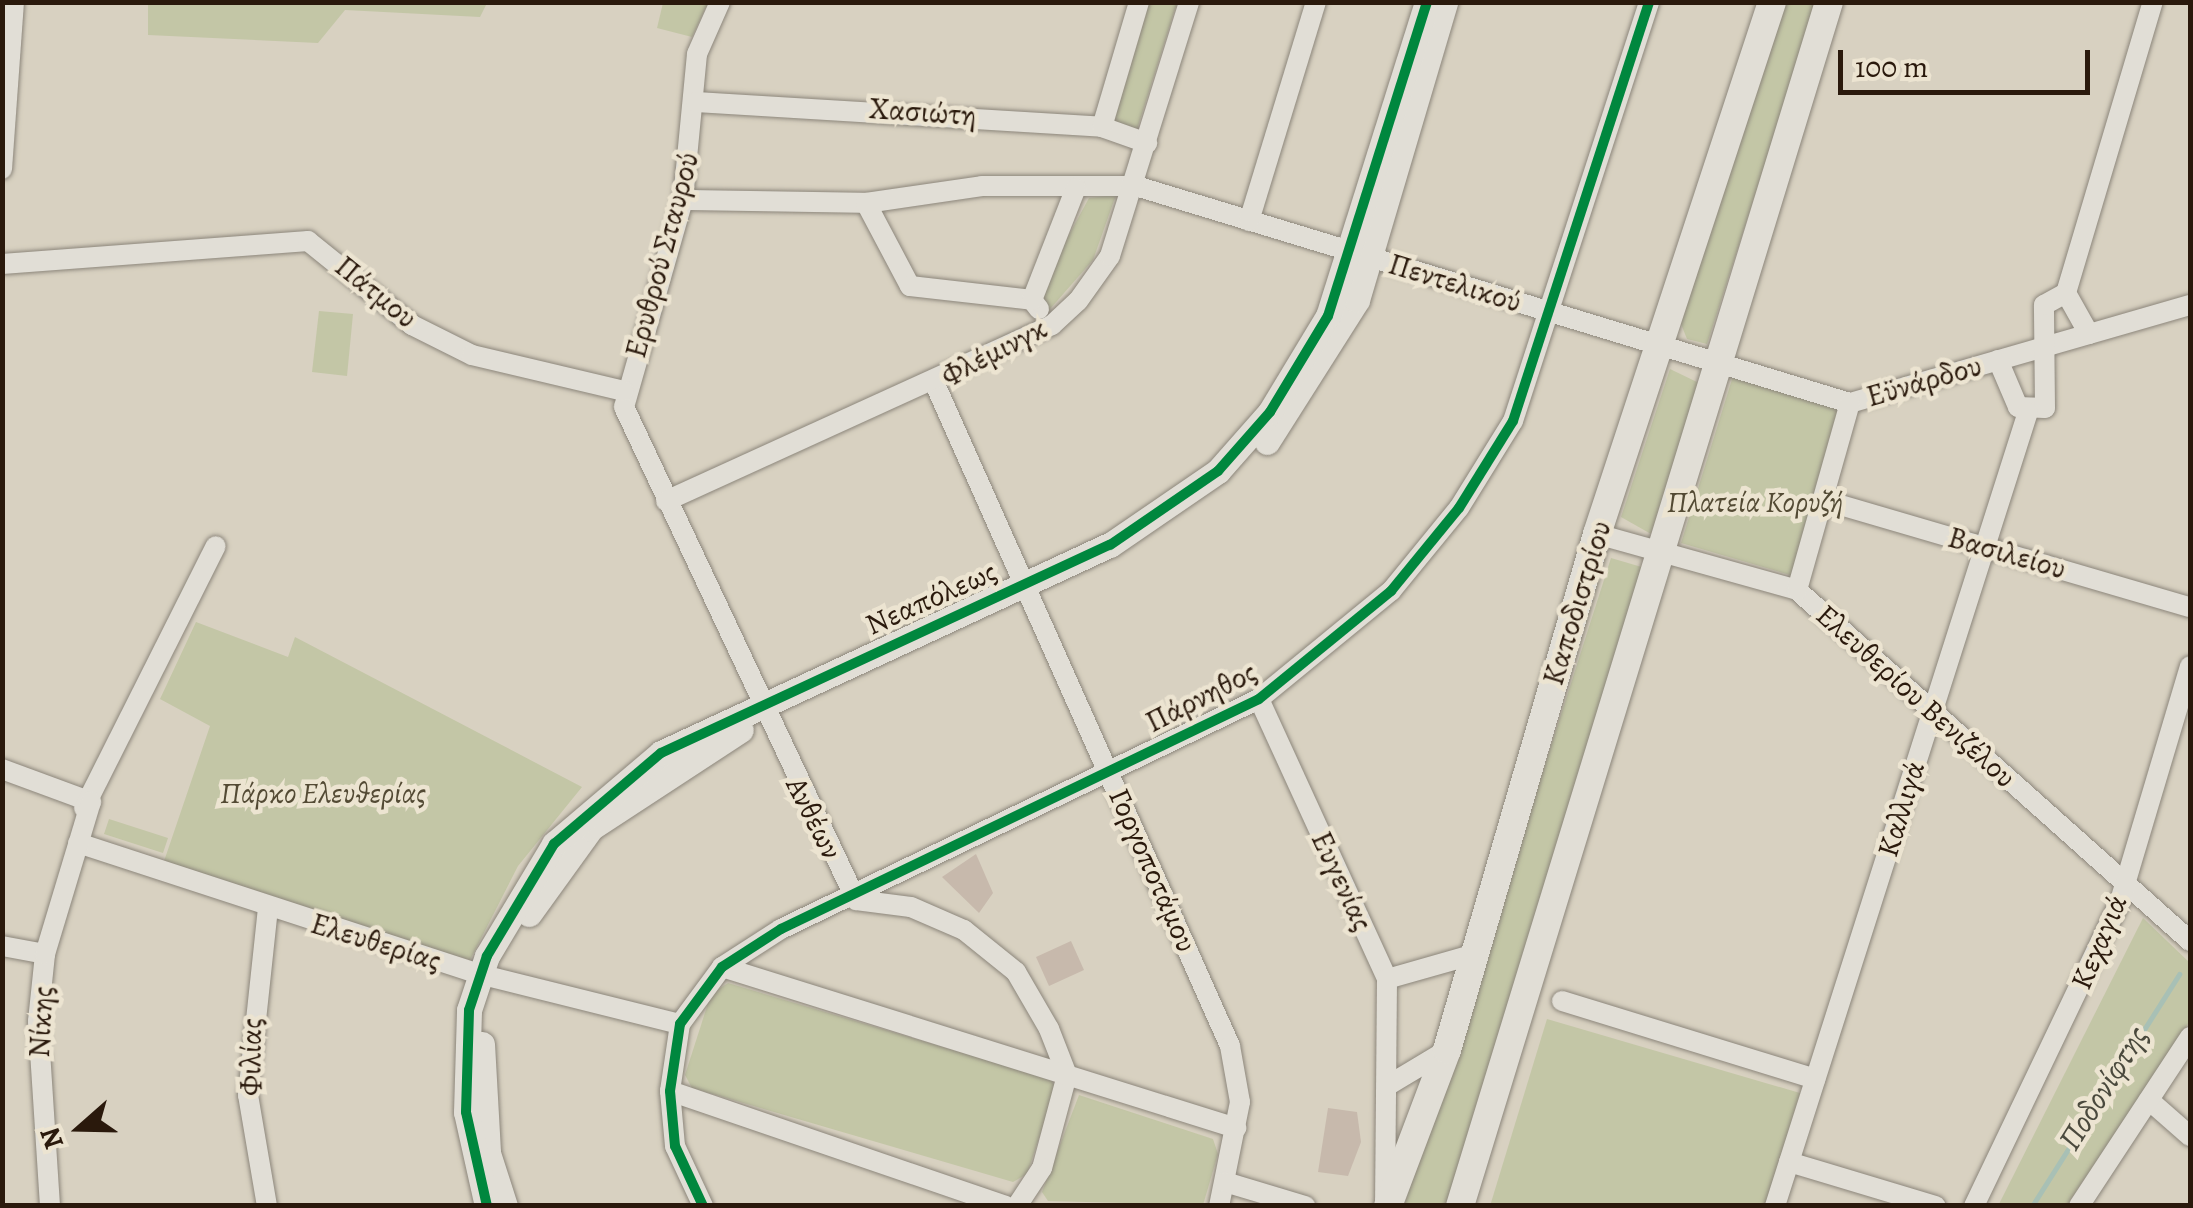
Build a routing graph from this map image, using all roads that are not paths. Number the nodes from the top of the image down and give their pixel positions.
1 (14, 2) edge
2 (720, 2) edge
3 (1139, 2) edge
4 (1188, 2) edge
5 (1316, 2) edge
6 (1427, 2) edge
7 (1445, 2) edge
8 (1650, 2) edge
9 (1772, 2) edge
10 (1829, 2) edge
11 (2153, 2) edge
12 (696, 102) junction
13 (1102, 127) junction
14 (1147, 144) junction
15 (2, 170) edge
16 (1136, 186) junction
17 (1076, 188) junction
18 (683, 200) junction
19 (866, 203) junction
20 (1249, 221) junction
21 (1363, 255) junction
22 (2, 264) edge
23 (2066, 293) junction
24 (1032, 300) junction
25 (2190, 305) edge
26 (1551, 312) junction
27 (1052, 326) junction
28 (2089, 334) junction
29 (1659, 345) junction
30 (2045, 347) junction
31 (1998, 360) junction
32 (1718, 363) junction
33 (934, 382) junction
34 (624, 391) junction
35 (1850, 403) junction
36 (2028, 412) junction
37 (1822, 500) junction
38 (666, 501) junction
39 (1597, 534) junction
40 (216, 546) dead end
41 (1986, 548) junction
42 (1660, 555) junction
43 (1030, 589) junction
44 (1797, 590) junction
45 (2190, 606) edge
46 (2190, 666) edge
47 (1259, 699) junction
48 (761, 710) junction
49 (1932, 710) junction
50 (2, 769) edge
51 (1110, 770) junction
52 (91, 802) junction
53 (78, 844) junction
54 (2125, 882) junction
55 (856, 900) junction
56 (268, 908) junction
57 (2190, 940) edge
58 (2, 946) edge
59 (46, 954) junction
60 (1475, 954) junction
61 (722, 967) junction
62 (487, 976) junction
63 (1387, 978) junction
64 (1562, 1001) dead end
65 (680, 1024) junction
66 (2190, 1037) edge
67 (1447, 1050) junction
68 (1067, 1075) junction
69 (1815, 1079) junction
70 (1387, 1086) junction
71 (670, 1091) junction
72 (2149, 1100) junction
73 (1236, 1128) junction
74 (2190, 1136) edge
75 (1788, 1162) junction
76 (1225, 1182) junction
77 (50, 1206) edge
78 (267, 1206) edge
79 (487, 1206) edge
80 (505, 1206) edge
81 (704, 1206) edge
82 (1006, 1206) edge
83 (1017, 1206) edge
84 (1219, 1206) edge
85 (1305, 1206) edge
86 (1387, 1206) edge
87 (1460, 1206) edge
88 (1775, 1206) edge
89 (1936, 1206) edge
90 (1974, 1206) edge
91 (2079, 1206) edge

1 - 15 street
2 - 12 street, Ερυθρού Σταυρού
3 - 13 street
4 - 14 street, Φλέμινγκ
5 - 20 street
6 - 21 street, Νεαπόλεως
7 - 21 street, Νεαπόλεως
8 - 26 street, Πάρνηθος
9 - 29 main road, Καποδιστρίου
10 - 32 main road
11 - 23 street, Καλλιγά
12 - 13 street, Χασιώτη
12 - 18 street, Ερυθρού Σταυρού
13 - 14 street, Χασιώτη
14 - 16 street, Φλέμινγκ
16 - 17 street, Πεντελικού
16 - 20 street, Πεντελικού
16 - 27 street, Φλέμινγκ
17 - 19 street, Πεντελικού
17 - 24 street
18 - 19 street, Πεντελικού
18 - 34 street, Ερυθρού Σταυρού
19 - 24 street
20 - 21 street, Πεντελικού
21 - 26 street, Πεντελικού
21 - 43 street, Νεαπόλεως
22 - 34 street, Πάτμου
23 - 28 street
23 - 30 street, Καλλιγά
24 - 27 street
25 - 28 street, Εϋνάρδου
26 - 29 street, Πεντελικού
26 - 47 street, Πάρνηθος
27 - 33 street, Φλέμινγκ
28 - 30 street, Εϋνάρδου
29 - 32 street, Εϋνάρδου
29 - 39 main road, Καποδιστρίου
30 - 31 street, Εϋνάρδου
30 - 36 street, Καλλιγά
31 - 35 street, Εϋνάρδου
31 - 36 street
32 - 35 street, Εϋνάρδου
32 - 42 main road
33 - 38 street, Φλέμινγκ
33 - 43 street, Γοργοποτάμου
34 - 38 street, Ανθέων
35 - 37 street
36 - 41 street, Καλλιγά
37 - 41 street, Βασιλείου
37 - 44 street
38 - 48 street, Ανθέων
39 - 42 street, Ελευθερίου Βενιζέλου
39 - 60 main road, Καποδιστρίου
40 - 52 street, Νίκης
41 - 45 street, Βασιλείου
41 - 49 street, Καλλιγά
42 - 44 street, Ελευθερίου Βενιζέλου
42 - 87 main road
43 - 48 street, Νεαπόλεως
43 - 51 street, Γοργοποτάμου
44 - 49 street, Ελευθερίου Βενιζέλου
46 - 54 street, Κεχαγιά
47 - 51 street, Πάρνηθος
47 - 63 street, Ευγενίας
48 - 55 street, Ανθέων
48 - 62 street, Νεαπόλεως
49 - 54 street, Ελευθερίου Βενιζέλου
49 - 69 street, Καλλιγά
50 - 52 street
51 - 55 street, Πάρνηθος
51 - 73 street, Γοργοποτάμου
52 - 53 street, Νίκης
53 - 56 street, Ελευθερίας
53 - 59 street, Νίκης
54 - 57 street, Ελευθερίου Βενιζέλου
54 - 90 street, Κεχαγιά
55 - 61 street, Πάρνηθος
55 - 68 street
56 - 62 street, Ελευθερίας
56 - 78 street, Φιλίας
58 - 59 street
59 - 77 street, Νίκης
60 - 63 street
60 - 67 main road, Καποδιστρίου
61 - 65 street, Πάρνηθος
61 - 68 street
62 - 65 street, Ελευθερίας
62 - 79 street, Νεαπόλεως
62 - 80 street, Νεαπόλεως
63 - 70 street
64 - 69 street
65 - 71 street, Πάρνηθος
66 - 72 street
67 - 70 street
67 - 86 main road, Καποδιστρίου
68 - 73 street
68 - 83 street
69 - 75 street, Καλλιγά
70 - 86 street
71 - 81 street, Πάρνηθος
71 - 82 street
72 - 74 street
72 - 91 street
73 - 76 street, Γοργοποτάμου
75 - 88 street, Καλλιγά
75 - 89 street
76 - 84 street, Γοργοποτάμου
76 - 85 street

